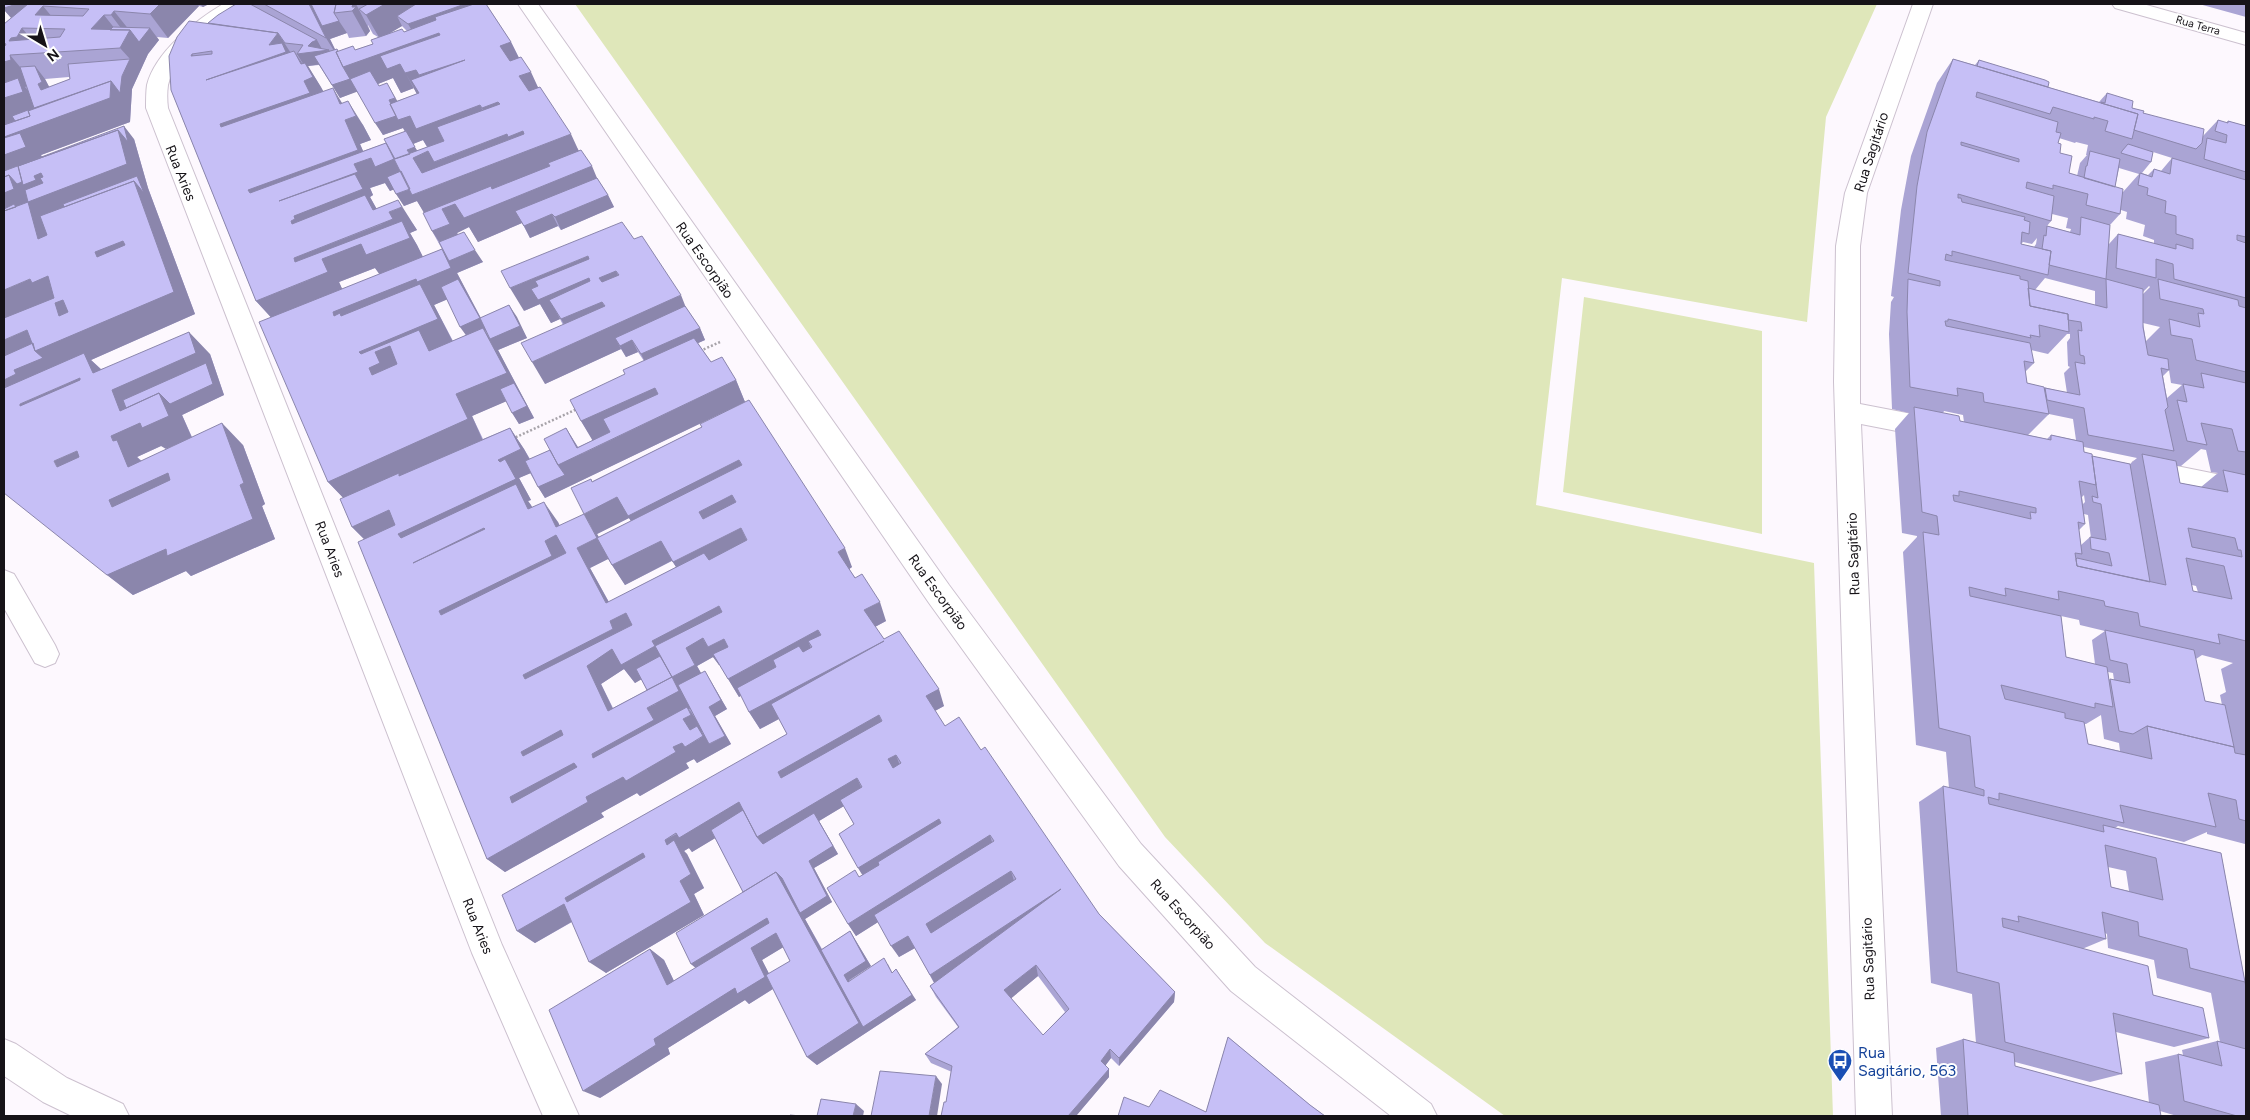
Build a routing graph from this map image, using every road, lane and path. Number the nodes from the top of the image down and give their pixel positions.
1 (236, 4) edge
2 (528, 4) edge
3 (1923, 4) edge
4 (2122, 4) edge
5 (2246, 39) edge
6 (752, 327) junction
7 (698, 353) edge
8 (580, 408) edge
9 (1848, 411) junction
10 (1964, 434) edge
11 (508, 440) edge
12 (2120, 466) edge
13 (2246, 491) edge
14 (4, 582) edge
15 (45, 654) dead end
16 (4, 1056) edge
17 (111, 1116) edge
18 (560, 1116) edge
19 (1419, 1116) edge
20 (1874, 1116) edge

1 - 18 street, Rua Aries
2 - 6 street, Rua Escorpião
3 - 9 street, Rua Sagitário
4 - 5 street, Rua Terra
6 - 7 path
6 - 19 street, Rua Escorpião
8 - 11 path
9 - 10 street
9 - 20 street, Rua Sagitário
12 - 13 street
14 - 15 street
16 - 17 street

